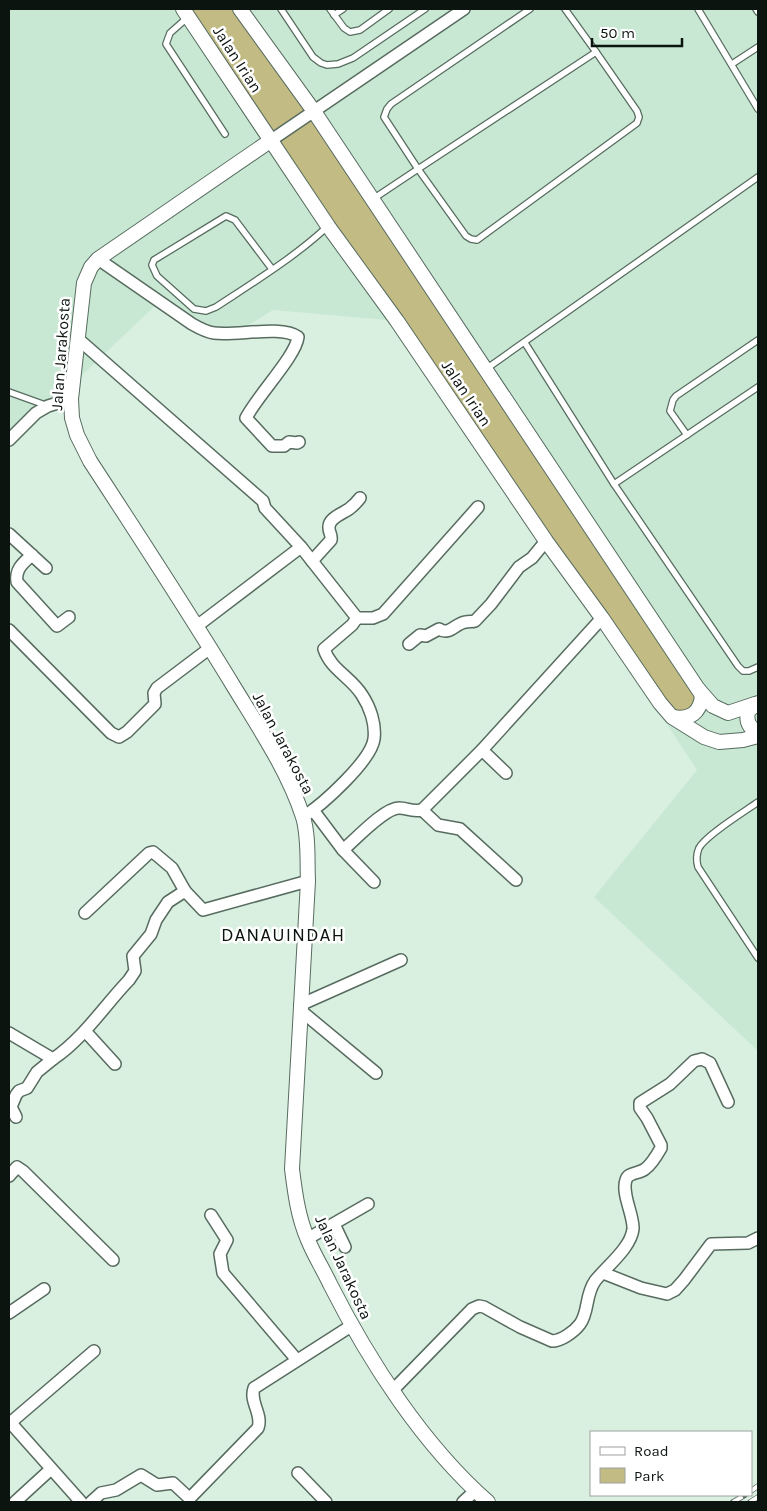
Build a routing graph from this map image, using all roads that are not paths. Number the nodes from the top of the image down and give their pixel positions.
1 (240, 9) edge
2 (281, 9) edge
3 (330, 9) edge
4 (343, 9) edge
5 (389, 9) edge
6 (425, 9) edge
7 (464, 9) edge
8 (530, 9) edge
9 (564, 9) edge
10 (698, 9) edge
11 (756, 9) edge
12 (758, 12) edge
13 (186, 13) edge
14 (334, 15) junction
15 (758, 47) edge
16 (596, 52) junction
17 (732, 64) junction
18 (758, 108) edge
19 (313, 110) junction
20 (225, 134) dead end
21 (270, 141) junction
22 (418, 169) junction
23 (758, 177) edge
24 (373, 199) junction
25 (328, 226) junction
26 (98, 259) junction
27 (272, 269) junction
28 (76, 338) junction
29 (758, 340) edge
30 (524, 343) junction
31 (486, 369) junction
32 (758, 387) edge
33 (9, 392) edge
34 (71, 399) junction
35 (48, 406) junction
36 (687, 434) junction
37 (9, 440) edge
38 (299, 442) dead end
39 (614, 484) junction
40 (360, 498) dead end
41 (478, 507) dead end
42 (9, 534) edge
43 (546, 540) junction
44 (301, 547) junction
45 (32, 555) junction
46 (312, 561) junction
47 (46, 568) dead end
48 (69, 618) dead end
49 (357, 618) junction
50 (602, 618) junction
51 (197, 626) junction
52 (9, 630) edge
53 (409, 644) dead end
54 (210, 648) junction
55 (758, 667) edge
56 (699, 690) junction
57 (757, 703) edge
58 (672, 717) junction
59 (758, 732) edge
60 (758, 736) edge
61 (482, 750) junction
62 (506, 773) dead end
63 (758, 802) edge
64 (422, 810) junction
65 (308, 814) junction
66 (343, 850) junction
67 (516, 880) dead end
68 (308, 881) junction
69 (374, 882) dead end
70 (185, 891) junction
71 (84, 913) dead end
72 (758, 958) edge
73 (400, 960) dead end
74 (300, 1008) junction
75 (85, 1031) junction
76 (9, 1033) edge
77 (53, 1059) junction
78 (115, 1064) dead end
79 (376, 1073) dead end
80 (728, 1102) dead end
81 (16, 1117) dead end
82 (9, 1176) edge
83 (368, 1204) dead end
84 (211, 1215) dead end
85 (334, 1224) junction
86 (307, 1239) junction
87 (755, 1243) edge
88 (344, 1246) dead end
89 (113, 1260) dead end
90 (603, 1273) junction
91 (44, 1289) dead end
92 (9, 1313) edge
93 (351, 1326) junction
94 (94, 1351) dead end
95 (296, 1360) junction
96 (392, 1391) junction
97 (9, 1422) edge
98 (51, 1468) junction
99 (298, 1473) dead end
100 (475, 1491) junction
101 (15, 1502) edge
102 (81, 1502) edge
103 (91, 1502) edge
104 (326, 1502) edge
105 (464, 1502) edge
106 (488, 1502) edge

1 - 19 street, Jalan Irian
2 - 6 lane
3 - 14 lane
4 - 14 lane
5 - 14 lane
7 - 19 street
8 - 22 lane
9 - 16 lane
10 - 17 lane
11 - 12 lane
13 - 20 lane
13 - 21 street, Jalan Irian
15 - 17 lane
16 - 22 lane
16 - 22 lane
17 - 18 lane
19 - 21 street
19 - 24 street, Jalan Irian
21 - 25 street, Jalan Irian
21 - 26 street, Jalan Jarakosta
22 - 24 lane
23 - 30 lane
24 - 31 street, Jalan Irian
25 - 27 lane
25 - 43 street, Jalan Irian
26 - 28 street, Jalan Jarakosta
26 - 38 street
27 - 27 lane
28 - 34 street, Jalan Jarakosta
28 - 44 street
29 - 36 lane
30 - 31 lane
30 - 39 lane
31 - 56 street, Jalan Irian
32 - 36 lane
33 - 35 lane
34 - 35 street
34 - 51 street, Jalan Jarakosta
35 - 37 street
36 - 39 lane
39 - 55 lane
40 - 46 street
41 - 49 street
42 - 45 street
43 - 50 street, Jalan Irian
43 - 53 street
44 - 46 street
44 - 51 street
45 - 47 street
45 - 48 street
46 - 49 street
49 - 65 street
50 - 58 street, Jalan Irian
50 - 61 street
51 - 54 street, Jalan Jarakosta
52 - 54 street
54 - 65 street, Jalan Jarakosta
56 - 57 street, Jalan Irian
56 - 58 street
57 - 59 street
58 - 60 street, Jalan Irian
61 - 62 street
61 - 64 street
63 - 72 lane
64 - 66 street
64 - 67 street
65 - 66 street
65 - 68 street, Jalan Jarakosta
66 - 69 street
68 - 70 street
68 - 74 street, Jalan Jarakosta
70 - 71 street
70 - 75 street
73 - 74 street
74 - 79 street
74 - 86 street, Jalan Jarakosta
75 - 77 street
75 - 78 street
76 - 77 street
77 - 81 street
80 - 90 street
82 - 89 street
83 - 85 street
84 - 95 street
85 - 86 street
85 - 88 street
86 - 93 street, Jalan Jarakosta
87 - 90 street
90 - 96 street
91 - 92 street
93 - 95 street
93 - 96 street, Jalan Jarakosta
94 - 97 street
95 - 103 street
96 - 100 street, Jalan Jarakosta
97 - 98 street
98 - 101 street
98 - 102 street
99 - 104 street
100 - 105 street
100 - 106 street, Jalan Jarakosta

